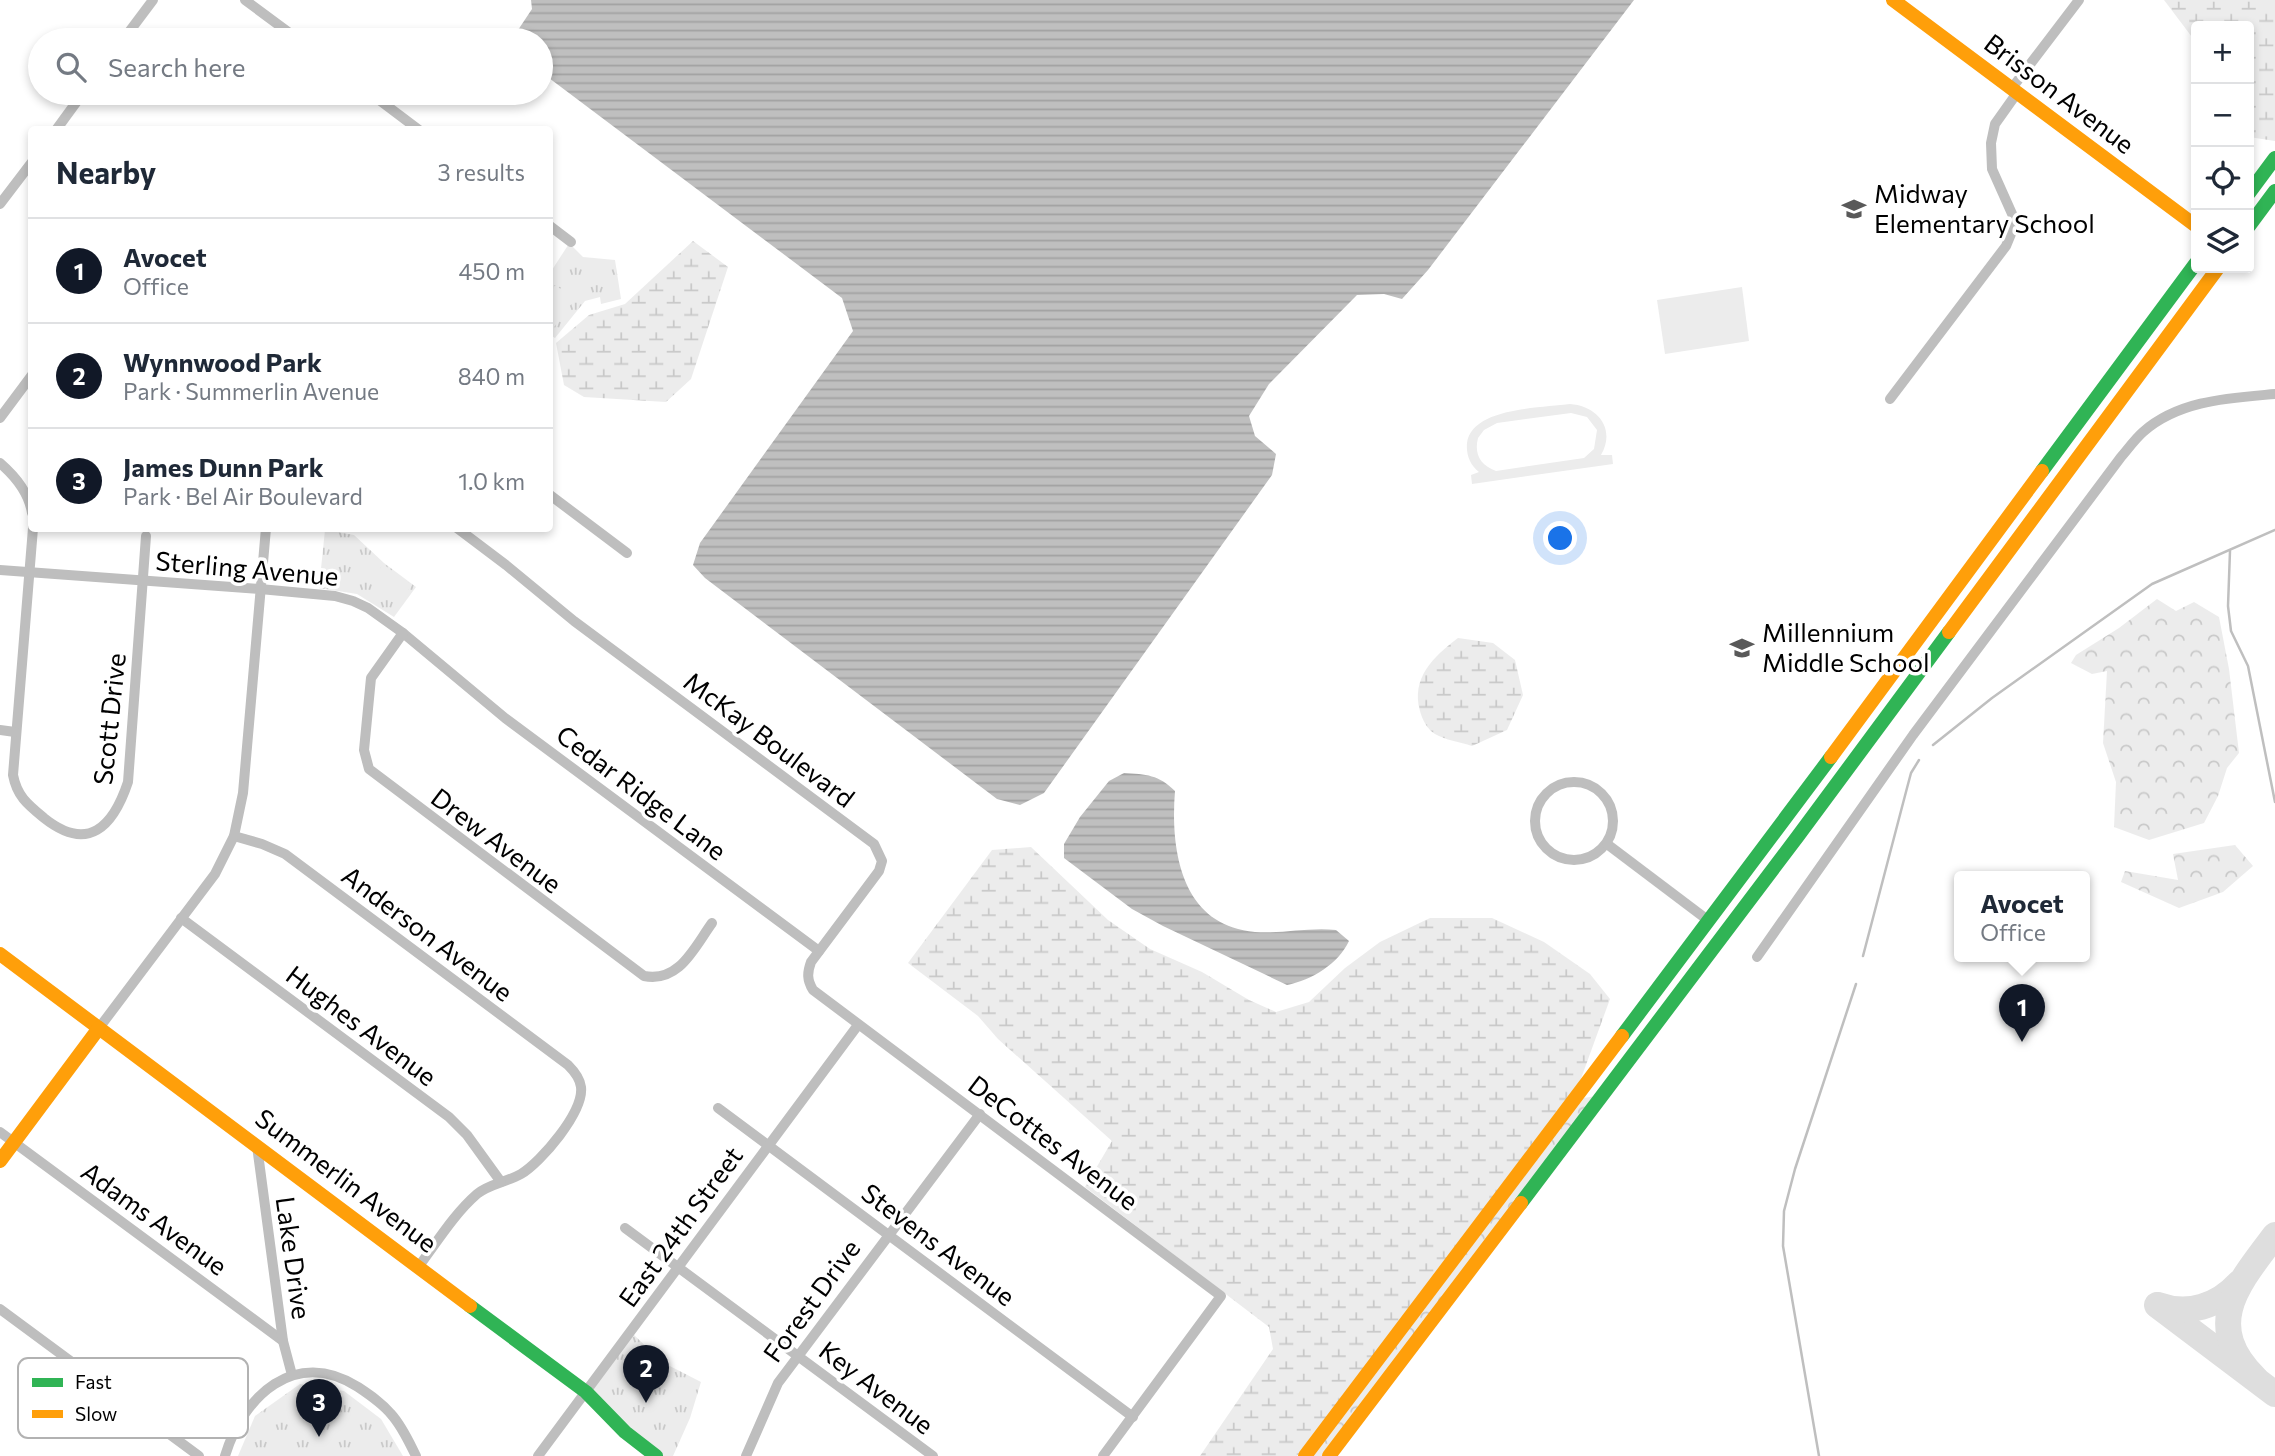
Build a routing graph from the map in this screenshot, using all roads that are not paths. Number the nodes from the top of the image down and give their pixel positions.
1 (153, 0) edge
2 (245, 0) edge
3 (1893, 0) edge
4 (2079, 0) edge
5 (132, 28) edge
6 (283, 28) edge
7 (2014, 91) junction
8 (75, 105) edge
9 (385, 105) edge
10 (60, 126) edge
11 (411, 126) edge
12 (2275, 158) edge
13 (28, 167) edge
14 (2254, 186) edge
15 (2275, 191) edge
16 (0, 204) edge
17 (2254, 219) edge
18 (2191, 222) edge
19 (553, 228) edge
20 (570, 242) dead end
21 (2191, 270) edge
22 (2214, 273) edge
23 (28, 380) edge
24 (2275, 394) edge
25 (1889, 399) dead end
26 (0, 418) edge
27 (0, 463) edge
28 (553, 497) edge
29 (28, 499) edge
30 (33, 532) edge
31 (266, 532) edge
32 (462, 532) edge
33 (146, 536) dead end
34 (627, 553) dead end
35 (0, 570) edge
36 (30, 572) junction
37 (144, 581) junction
38 (260, 589) junction
39 (403, 633) junction
40 (441, 663) joint
41 (0, 730) edge
42 (15, 732) junction
43 (234, 836) junction
44 (1607, 844) junction
45 (181, 918) junction
46 (1709, 921) junction
47 (712, 923) dead end
48 (819, 951) junction
49 (0, 954) edge
50 (1758, 957) dead end
51 (858, 1025) junction
52 (99, 1028) junction
53 (718, 1108) dead end
54 (980, 1114) junction
55 (0, 1132) edge
56 (14, 1142) junction
57 (257, 1145) junction
58 (768, 1145) junction
59 (0, 1161) edge
60 (501, 1182) junction
61 (625, 1228) dead end
62 (889, 1233) junction
63 (419, 1266) junction
64 (677, 1267) junction
65 (0, 1309) edge
66 (283, 1341) junction
67 (798, 1356) junction
68 (66, 1358) edge
69 (292, 1375) junction
70 (586, 1392) junction
71 (248, 1408) edge
72 (1133, 1417) junction
73 (175, 1438) edge
74 (232, 1438) edge
75 (199, 1456) edge
76 (225, 1456) edge
77 (416, 1456) edge
78 (538, 1456) edge
79 (656, 1456) edge
80 (746, 1456) edge
81 (933, 1456) edge
82 (1103, 1456) edge
83 (1305, 1456) edge
84 (1329, 1456) edge

1 - 5 street
2 - 6 street
3 - 7 main road, Brisson Avenue
4 - 7 street
7 - 18 main road, Brisson Avenue
7 - 25 street
8 - 10 street
9 - 11 street
12 - 14 main road
13 - 16 street
15 - 17 main road
19 - 20 street
21 - 46 main road
22 - 84 main road
23 - 26 street
24 - 50 street
27 - 29 street
28 - 34 street
30 - 36 street, Scott Drive
31 - 38 street
32 - 48 street, McKay Boulevard
33 - 37 street, Scott Drive
35 - 36 street, Sterling Avenue
36 - 37 street, Sterling Avenue
36 - 42 street, Scott Drive
37 - 38 street, Sterling Avenue
37 - 42 street, Scott Drive
38 - 39 street, Sterling Avenue
38 - 43 street
39 - 40 street, Sterling Avenue
39 - 47 street, Drew Avenue
40 - 48 street, Cedar Ridge Lane
41 - 42 street
43 - 45 street
43 - 60 street, Anderson Avenue
44 - 44 street
44 - 46 street
45 - 52 street
45 - 60 street, Hughes Avenue
46 - 83 main road
48 - 51 street, McKay Boulevard
49 - 52 main road, Summerlin Avenue
51 - 54 street, DeCottes Avenue
51 - 58 street, East 24th Street
52 - 56 main road
52 - 57 main road, Summerlin Avenue
53 - 58 street, Stevens Avenue
54 - 62 street, Forest Drive
54 - 72 street, DeCottes Avenue
55 - 56 street, Adams Avenue
56 - 59 main road
56 - 66 street, Adams Avenue
57 - 63 main road, Summerlin Avenue
57 - 66 street, Lake Drive
58 - 62 street, Stevens Avenue
58 - 64 street, East 24th Street
60 - 63 street
61 - 64 street, Key Avenue
62 - 67 street, Forest Drive
62 - 72 street, Stevens Avenue
63 - 70 main road, Summerlin Avenue
64 - 67 street, Key Avenue
64 - 70 street, East 24th Street
65 - 68 street
66 - 69 street, Lake Drive
67 - 80 street, Forest Drive
67 - 81 street, Key Avenue
69 - 71 street
69 - 77 street
70 - 78 street, East 24th Street
70 - 79 main road, Summerlin Avenue
72 - 82 street
73 - 75 street
74 - 76 street

